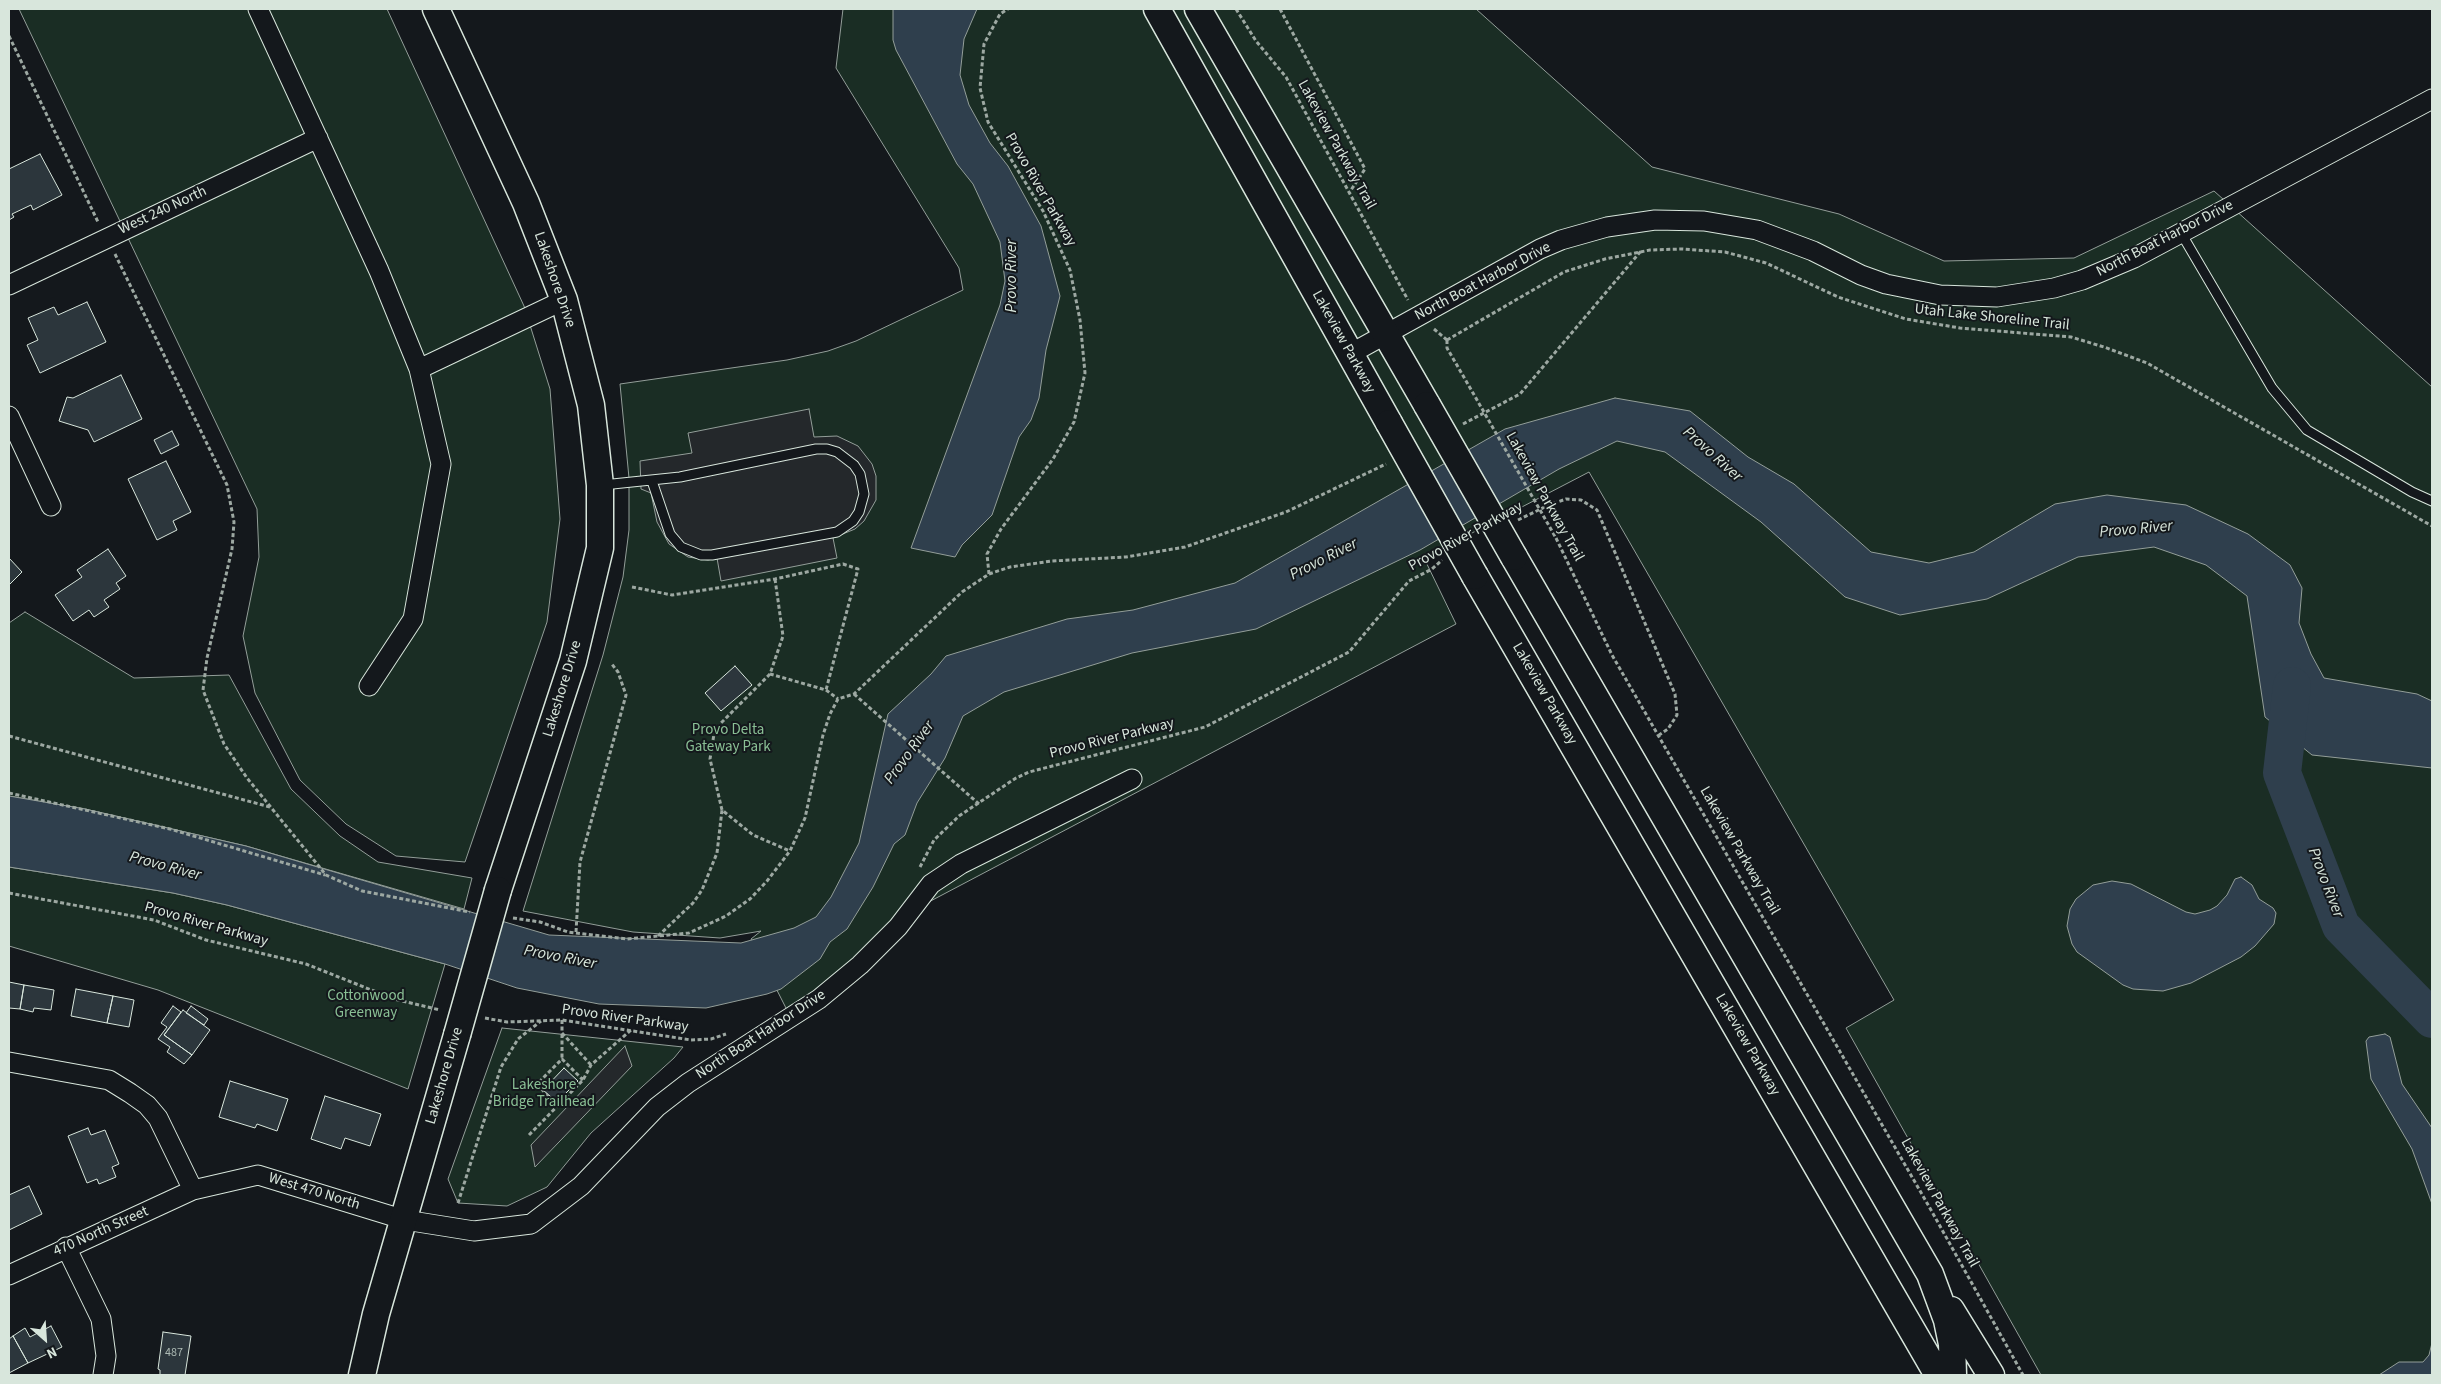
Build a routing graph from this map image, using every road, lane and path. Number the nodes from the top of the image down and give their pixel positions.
1 (258, 9) edge
2 (436, 9) edge
3 (1008, 9) edge
4 (1157, 9) edge
5 (1198, 9) edge
6 (1236, 9) edge
7 (1280, 9) edge
8 (9, 36) edge
9 (2432, 99) edge
10 (318, 138) junction
11 (1349, 192) junction
12 (2181, 233) junction
13 (106, 238) junction
14 (1641, 251) junction
15 (9, 285) edge
16 (1407, 298) dead end
17 (564, 300) junction
18 (1387, 334) junction
19 (1441, 338) dead end
20 (1447, 340) junction
21 (1350, 354) junction
22 (419, 369) junction
23 (9, 416) edge
24 (1462, 425) dead end
25 (1387, 464) dead end
26 (652, 481) junction
27 (600, 485) junction
28 (2432, 501) edge
29 (51, 506) dead end
30 (1516, 522) dead end
31 (2432, 526) edge
32 (1450, 556) dead end
33 (989, 574) junction
34 (775, 579) junction
35 (632, 587) dead end
36 (611, 663) dead end
37 (770, 674) junction
38 (369, 686) dead end
39 (826, 690) junction
40 (854, 694) junction
41 (838, 699) junction
42 (1660, 734) junction
43 (9, 736) edge
44 (1132, 779) dead end
45 (9, 793) edge
46 (979, 804) junction
47 (270, 807) junction
48 (722, 810) junction
49 (790, 851) junction
50 (919, 869) dead end
51 (326, 875) junction
52 (9, 893) edge
53 (476, 912) dead end
54 (503, 916) dead end
55 (576, 932) junction
56 (657, 938) junction
57 (478, 1017) dead end
58 (562, 1020) junction
59 (541, 1021) junction
60 (453, 1023) junction
61 (631, 1029) junction
62 (735, 1030) dead end
63 (562, 1033) junction
64 (562, 1059) junction
65 (9, 1062) edge
66 (591, 1065) junction
67 (583, 1080) junction
68 (557, 1106) junction
69 (529, 1135) dead end
70 (193, 1190) junction
71 (458, 1203) dead end
72 (405, 1220) junction
73 (66, 1247) junction
74 (1930, 1274) junction
75 (9, 1275) edge
76 (103, 1375) edge
77 (362, 1375) edge
78 (1938, 1375) edge
79 (1953, 1375) edge
80 (1991, 1375) edge
81 (2024, 1375) edge

1 - 10 street
2 - 17 street, Lakeshore Drive
3 - 33 path, Provo River Parkway
4 - 21 street, Lakeview Parkway
5 - 18 street
6 - 11 path, Lakeview Parkway Trail
7 - 11 path
8 - 13 path
9 - 12 street, North Boat Harbor Drive
10 - 13 street, West 240 North
10 - 22 street
11 - 16 path, Lakeview Parkway Trail
12 - 18 street, North Boat Harbor Drive
12 - 28 lane
13 - 15 street, West 240 North
13 - 47 path
14 - 20 path, Utah Lake Shoreline Trail
14 - 24 path
14 - 31 path, Utah Lake Shoreline Trail
17 - 22 street
17 - 27 street, Lakeshore Drive
18 - 21 street, North Boat Harbor Drive
18 - 74 street, bridge
19 - 20 path
20 - 42 path, Lakeview Parkway Trail, bridge
21 - 78 street, Lakeview Parkway, bridge
22 - 38 street
23 - 29 street
25 - 33 path
26 - 26 lane
26 - 27 lane
27 - 60 street, Lakeshore Drive, bridge
30 - 42 path, Provo River Parkway
32 - 46 path, Provo River Parkway
33 - 40 path
34 - 35 path
34 - 37 path
34 - 39 path
36 - 55 path
37 - 39 path
37 - 48 path
39 - 41 path
40 - 41 path
40 - 46 path
41 - 49 path
42 - 81 path, Lakeview Parkway Trail
43 - 47 path
44 - 72 street, North Boat Harbor Drive
45 - 51 path
46 - 50 path, Provo River Parkway
47 - 51 path
48 - 49 path
48 - 56 path
49 - 56 path
51 - 53 path
52 - 60 path, Provo River Parkway
54 - 55 path
55 - 56 path
57 - 59 path, Provo River Parkway
58 - 59 path, Provo River Parkway
58 - 61 path, Provo River Parkway
58 - 63 path
59 - 71 path
60 - 72 street, Lakeshore Drive
61 - 62 path, Provo River Parkway
61 - 66 path
63 - 64 path
63 - 66 path
64 - 67 path
64 - 68 path
65 - 70 street
66 - 67 path
67 - 68 path
68 - 69 path
70 - 72 street, West 470 North
70 - 73 street, 470 North Street
72 - 77 street, Lakeshore Drive
73 - 75 street, 470 North Street
73 - 76 street
74 - 79 street
74 - 80 street

